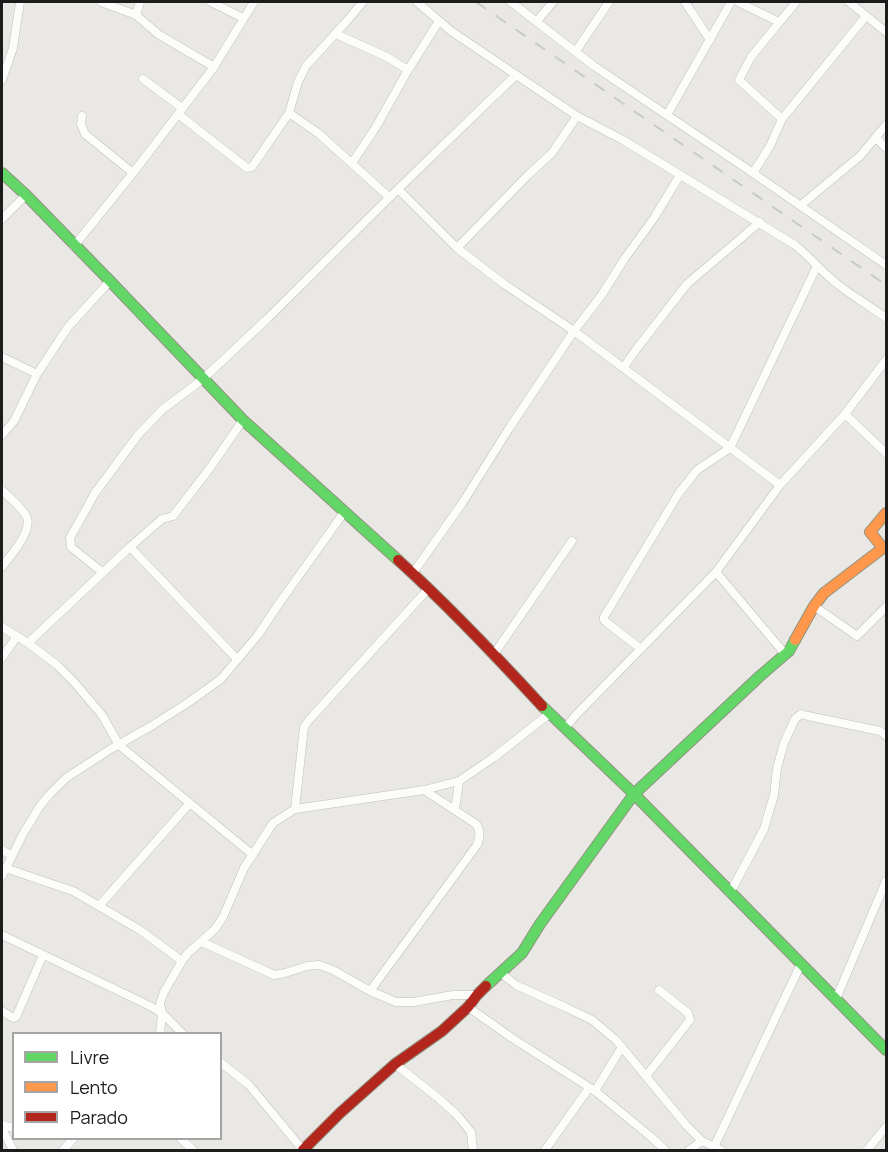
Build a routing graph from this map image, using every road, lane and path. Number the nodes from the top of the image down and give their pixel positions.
1 (20, 2) edge
2 (101, 2) edge
3 (140, 2) edge
4 (211, 2) edge
5 (254, 2) edge
6 (363, 2) edge
7 (417, 2) edge
8 (511, 2) edge
9 (553, 2) edge
10 (609, 2) edge
11 (685, 2) edge
12 (731, 2) edge
13 (738, 2) edge
14 (796, 2) edge
15 (852, 2) edge
16 (136, 15) junction
17 (866, 16) junction
18 (243, 18) junction
19 (439, 21) junction
20 (537, 21) junction
21 (779, 22) junction
22 (886, 32) edge
23 (336, 34) junction
24 (710, 40) junction
25 (576, 51) junction
26 (214, 67) junction
27 (408, 70) junction
28 (516, 75) junction
29 (143, 79) dead end
30 (2, 80) edge
31 (180, 111) junction
32 (289, 113) junction
33 (667, 115) junction
34 (576, 116) junction
35 (82, 117) dead end
36 (782, 119) junction
37 (886, 125) edge
38 (876, 138) junction
39 (886, 148) edge
40 (352, 163) junction
41 (2, 173) edge
42 (133, 173) junction
43 (753, 173) junction
44 (680, 175) junction
45 (398, 189) junction
46 (26, 195) junction
47 (389, 197) junction
48 (801, 206) junction
49 (2, 219) edge
50 (760, 222) junction
51 (74, 246) junction
52 (457, 248) junction
53 (886, 265) edge
54 (817, 266) junction
55 (110, 281) junction
56 (886, 318) edge
57 (574, 332) junction
58 (2, 357) edge
59 (886, 360) edge
60 (623, 368) junction
61 (37, 374) junction
62 (203, 379) junction
63 (845, 414) junction
64 (243, 420) junction
65 (2, 435) edge
66 (730, 448) junction
67 (886, 453) edge
68 (780, 485) junction
69 (2, 490) edge
70 (345, 511) junction
71 (886, 513) edge
72 (572, 542) dead end
73 (130, 547) junction
74 (2, 567) edge
75 (102, 572) junction
76 (413, 573) junction
77 (716, 573) junction
78 (429, 588) junction
79 (814, 606) junction
80 (886, 607) edge
81 (2, 627) edge
82 (17, 636) junction
83 (28, 643) junction
84 (641, 649) junction
85 (494, 654) junction
86 (785, 654) junction
87 (2, 658) edge
88 (237, 659) junction
89 (549, 714) junction
90 (565, 729) junction
91 (884, 731) edge
92 (119, 745) junction
93 (459, 781) junction
94 (424, 790) junction
95 (634, 794) junction
96 (189, 804) junction
97 (295, 809) junction
98 (455, 810) junction
99 (2, 850) edge
100 (253, 855) junction
101 (12, 856) junction
102 (5, 868) junction
103 (2, 876) edge
104 (886, 881) edge
105 (730, 893) junction
106 (99, 906) junction
107 (2, 935) edge
108 (202, 942) junction
109 (43, 955) junction
110 (182, 961) junction
111 (801, 964) junction
112 (501, 973) junction
113 (659, 990) dead end
114 (370, 991) junction
115 (477, 995) junction
116 (836, 999) junction
117 (468, 1007) junction
118 (2, 1011) edge
119 (162, 1013) junction
120 (160, 1032) edge
121 (181, 1032) edge
122 (622, 1047) junction
123 (886, 1050) edge
124 (222, 1064) edge
125 (395, 1064) junction
126 (646, 1076) junction
127 (592, 1090) junction
128 (886, 1127) edge
129 (2, 1129) edge
130 (702, 1141) junction
131 (717, 1149) edge
132 (13, 1150) edge
133 (303, 1150) edge
134 (473, 1150) edge
135 (545, 1150) edge
136 (665, 1150) edge
137 (689, 1150) edge
138 (867, 1150) edge

1 - 30 street
2 - 16 street
3 - 16 street
4 - 18 street
5 - 18 street
6 - 23 street
7 - 19 street
8 - 20 street
9 - 20 street
10 - 25 street
11 - 24 street
12 - 24 street
13 - 21 street
14 - 21 street
15 - 17 street
16 - 26 street
17 - 22 street
17 - 36 street
18 - 26 street
19 - 27 street
19 - 28 street
20 - 25 street
21 - 36 street
23 - 27 street
23 - 32 street
24 - 33 street
25 - 33 street
26 - 31 street
27 - 40 street
28 - 34 street
28 - 45 street
29 - 31 street
31 - 32 street
31 - 42 street
32 - 40 street
33 - 43 street
34 - 44 street
34 - 52 street
35 - 42 street
36 - 43 street
37 - 38 street
38 - 39 street
38 - 48 street
40 - 47 street
41 - 46 street
42 - 51 street
43 - 48 street
44 - 50 street
44 - 57 street
45 - 47 street
45 - 52 street
46 - 49 street
46 - 51 street
47 - 62 street
48 - 53 street
50 - 54 street
50 - 60 street
51 - 55 street
52 - 57 street
54 - 56 street
54 - 66 street
55 - 61 street
55 - 62 street
57 - 60 street
57 - 76 street
58 - 61 street
59 - 63 street
60 - 66 street
61 - 65 street
62 - 64 street
62 - 75 street
63 - 67 street
63 - 68 street
64 - 70 street
64 - 73 street
66 - 68 street
66 - 84 street
68 - 77 street
69 - 74 street
70 - 76 street
70 - 88 street
71 - 79 street
72 - 85 street
73 - 75 street
73 - 88 street
75 - 83 street
76 - 78 street
77 - 84 street
77 - 86 street
78 - 85 street
78 - 97 street
79 - 80 street
79 - 86 street
81 - 82 street
82 - 83 street
82 - 87 street
83 - 92 street
84 - 90 street
85 - 89 street
86 - 95 street
88 - 92 street
89 - 90 street
89 - 93 street
90 - 95 street
91 - 105 street
92 - 96 street
92 - 101 street
93 - 94 street
93 - 98 street
94 - 97 street
94 - 98 street
95 - 105 street
95 - 112 street
96 - 100 street
96 - 106 street
97 - 100 street
98 - 114 street
99 - 101 street
100 - 108 street
101 - 102 street
102 - 103 street
102 - 106 street
104 - 116 street
105 - 111 street
106 - 110 street
107 - 109 street
108 - 110 street
108 - 114 street
109 - 118 street
109 - 119 street
110 - 119 street
111 - 116 street
111 - 131 street
112 - 115 street
112 - 122 street
113 - 126 street
114 - 115 street
115 - 117 street
116 - 123 street
117 - 125 street
117 - 127 street
119 - 120 street
119 - 121 street
122 - 126 street
122 - 127 street
124 - 133 street
125 - 133 street
125 - 134 street
126 - 130 street
127 - 135 street
127 - 136 street
128 - 138 street
129 - 132 street
130 - 131 street
130 - 137 street

